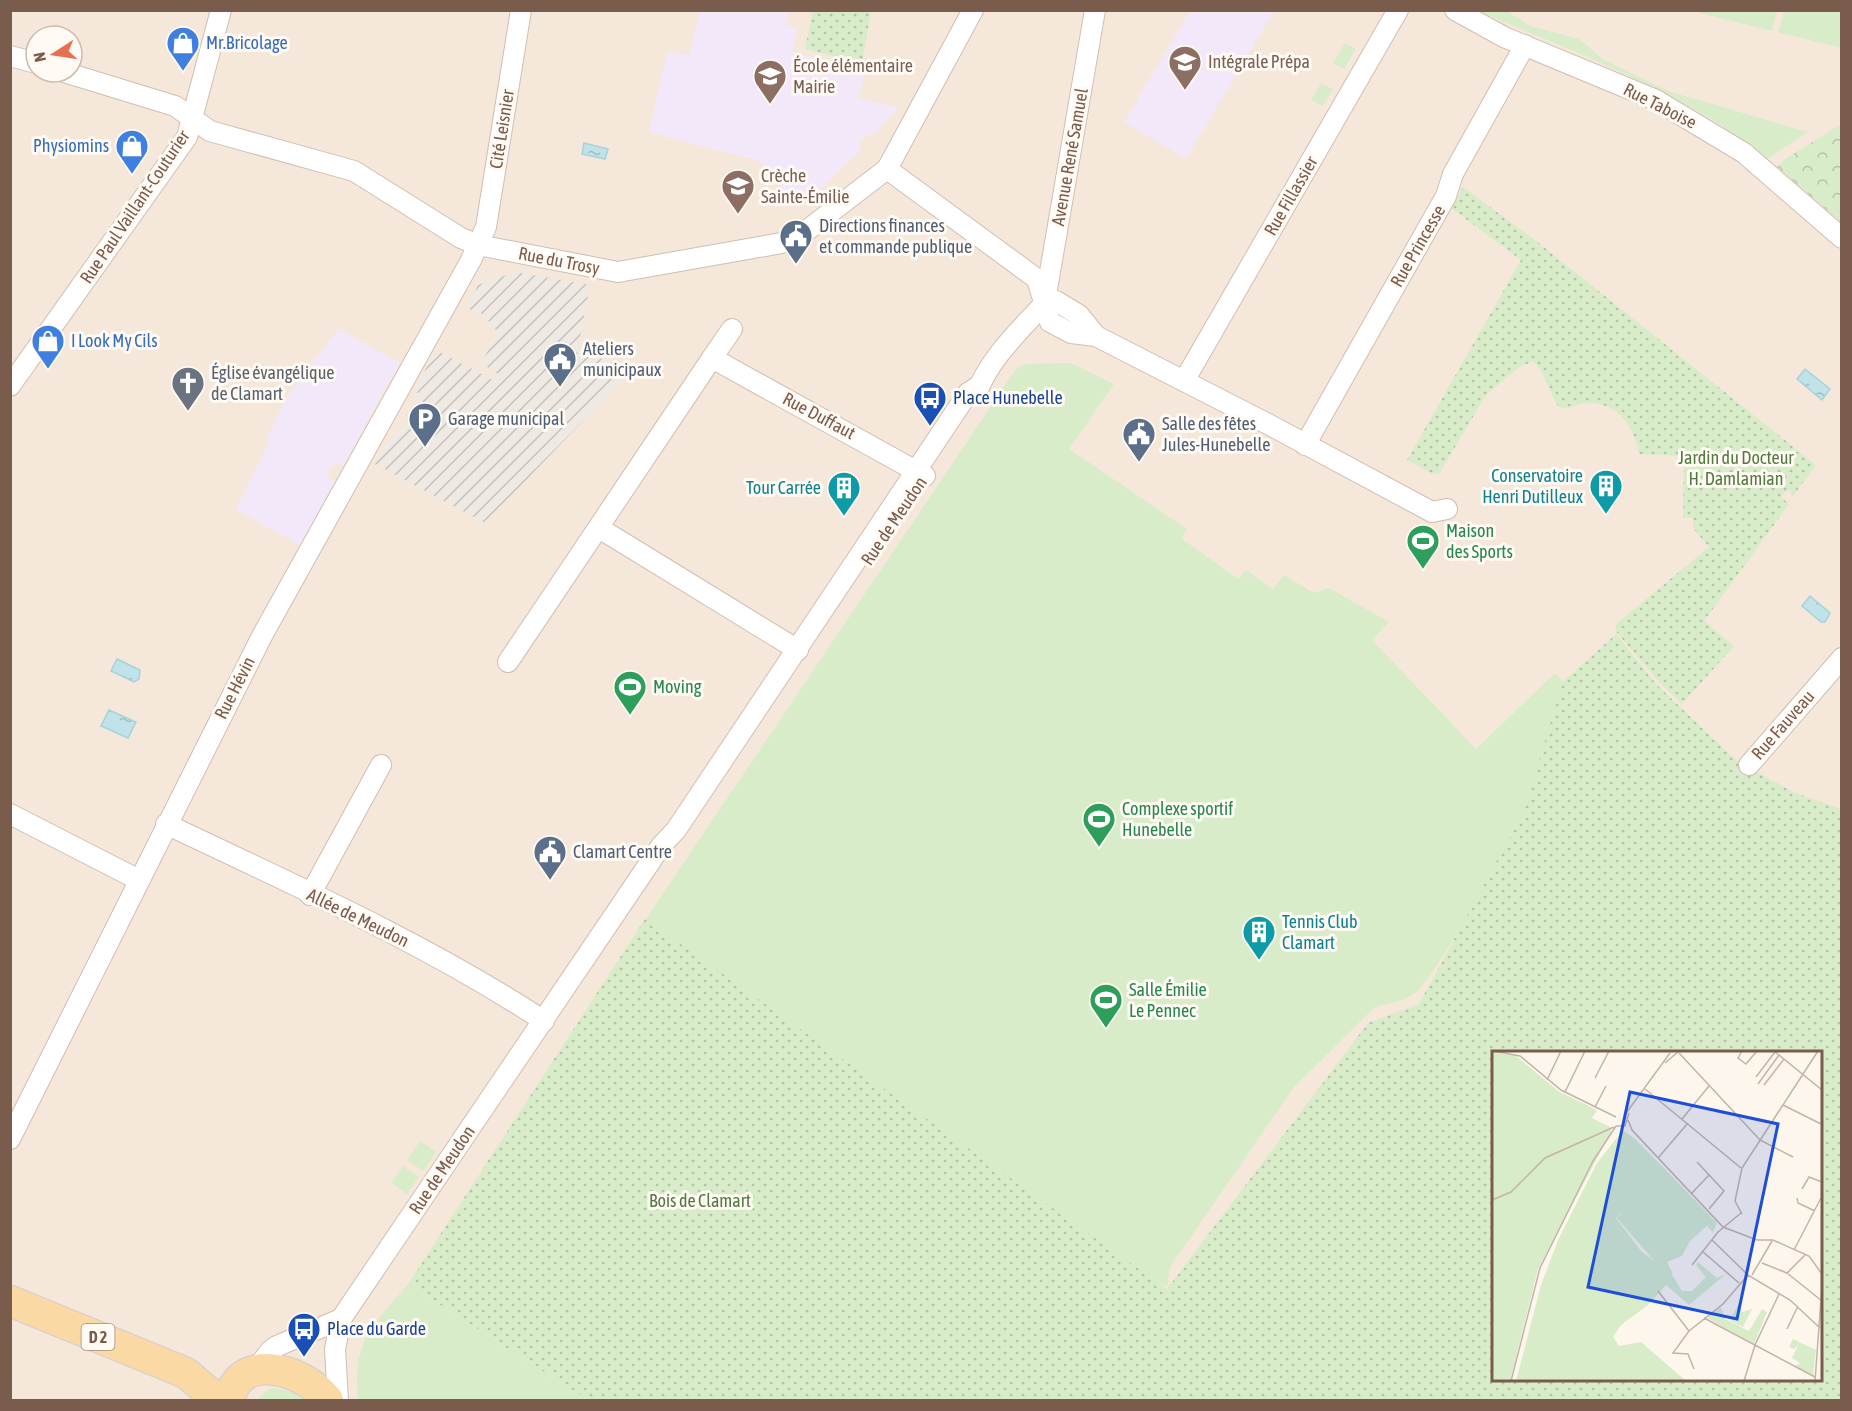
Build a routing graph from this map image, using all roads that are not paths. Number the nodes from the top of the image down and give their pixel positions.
1 (221, 10) edge
2 (521, 10) edge
3 (973, 10) edge
4 (1095, 10) edge
5 (1398, 10) edge
6 (1455, 10) edge
7 (1526, 45) junction
8 (84, 78) edge
9 (192, 119) junction
10 (890, 162) junction
11 (1842, 238) edge
12 (478, 245) junction
13 (1044, 304) junction
14 (732, 329) dead end
15 (712, 358) junction
16 (1184, 381) junction
17 (10, 386) edge
18 (1305, 445) junction
19 (921, 473) junction
20 (1447, 509) dead end
21 (599, 528) junction
22 (798, 650) junction
23 (1842, 658) edge
24 (508, 662) dead end
25 (381, 765) dead end
26 (1749, 765) dead end
27 (10, 814) edge
28 (166, 824) junction
29 (139, 880) junction
30 (310, 895) junction
31 (544, 1021) junction
32 (10, 1139) edge
33 (10, 1301) edge
34 (341, 1319) junction
35 (249, 1372) junction
36 (186, 1373) junction
37 (218, 1401) edge
38 (229, 1401) edge
39 (328, 1401) edge
40 (338, 1401) edge

1 - 9 street, Rue Paul Vaillant-Couturier
2 - 12 street, Cité Leisnier
3 - 10 street, Rue du Trosy
4 - 13 street, Avenue René Samuel
5 - 16 street, Rue Fillassier
6 - 7 street, Rue Taboise
7 - 11 street, Rue Taboise
7 - 18 street, Rue Princesse
8 - 9 street, Rue du Trosy
9 - 12 street, Rue du Trosy
9 - 17 street, Rue Paul Vaillant-Couturier
10 - 12 street, Rue du Trosy
10 - 13 street
12 - 28 street, Rue Hévin
13 - 16 street
13 - 19 street, Rue de Meudon
14 - 15 street
15 - 19 street, Rue Duffaut
15 - 21 street
16 - 18 street
18 - 20 street
19 - 22 street, Rue de Meudon
21 - 22 street
21 - 24 street
22 - 31 street, Rue de Meudon
23 - 26 street, Rue Fauveau
25 - 30 street
27 - 29 street
28 - 29 street, Rue Hévin
28 - 30 street, Allée de Meudon
29 - 32 street, Rue Hévin
30 - 31 street, Allée de Meudon
31 - 34 street, Rue de Meudon
33 - 36 main road, D 2
34 - 35 street
34 - 40 street, Rue de Meudon
35 - 36 main road, D 2
35 - 38 main road
35 - 39 main road
36 - 37 main road, D 2

